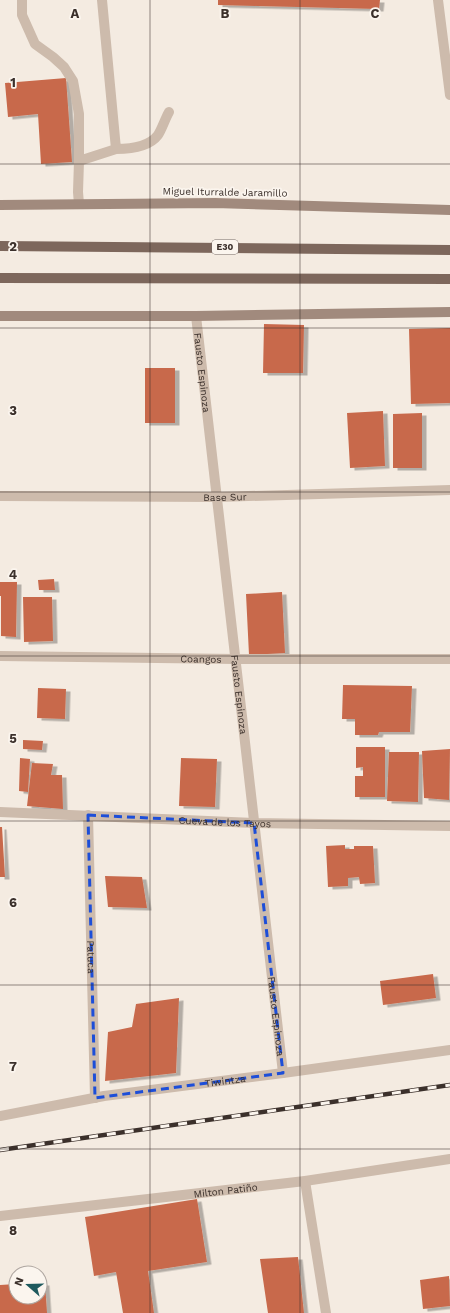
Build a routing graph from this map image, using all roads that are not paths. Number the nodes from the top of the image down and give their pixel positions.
1 (22, 0) edge
2 (102, 0) edge
3 (438, 0) edge
4 (450, 96) edge
5 (169, 112) dead end
6 (116, 149) junction
7 (79, 161) junction
8 (79, 204) junction
9 (0, 205) edge
10 (450, 210) edge
11 (0, 246) edge
12 (450, 250) edge
13 (0, 278) edge
14 (450, 279) edge
15 (450, 312) edge
16 (0, 316) edge
17 (196, 316) junction
18 (450, 490) edge
19 (0, 496) edge
20 (217, 497) junction
21 (0, 656) edge
22 (236, 659) junction
23 (450, 659) edge
24 (0, 812) edge
25 (88, 815) junction
26 (254, 823) junction
27 (450, 826) edge
28 (450, 1050) edge
29 (283, 1073) junction
30 (95, 1098) junction
31 (0, 1116) edge
32 (450, 1159) edge
33 (305, 1181) junction
34 (0, 1216) edge
35 (326, 1313) edge

1 - 7 street
2 - 6 street
3 - 4 street
5 - 6 street
6 - 7 street
7 - 8 street
8 - 9 main road, Miguel Iturralde Jaramillo
8 - 10 main road, Miguel Iturralde Jaramillo
11 - 12 main road, E30
13 - 14 main road
15 - 17 main road
16 - 17 main road
17 - 20 street, Fausto Espinoza
18 - 20 street, Base Sur
19 - 20 street, Base Sur
20 - 22 street, Fausto Espinoza
21 - 22 street, Coangos
22 - 23 street, Coangos
22 - 26 street, Fausto Espinoza
24 - 25 street, Cueva de los Tayos
25 - 26 street, Cueva de los Tayos
25 - 30 street, Patuca
26 - 27 street, Cueva de los Tayos
26 - 29 street, Fausto Espinoza
28 - 29 street, Tiwintza
29 - 30 street, Tiwintza
30 - 31 street, Tiwintza
32 - 33 street, Milton Patiño
33 - 34 street, Milton Patiño
33 - 35 street

